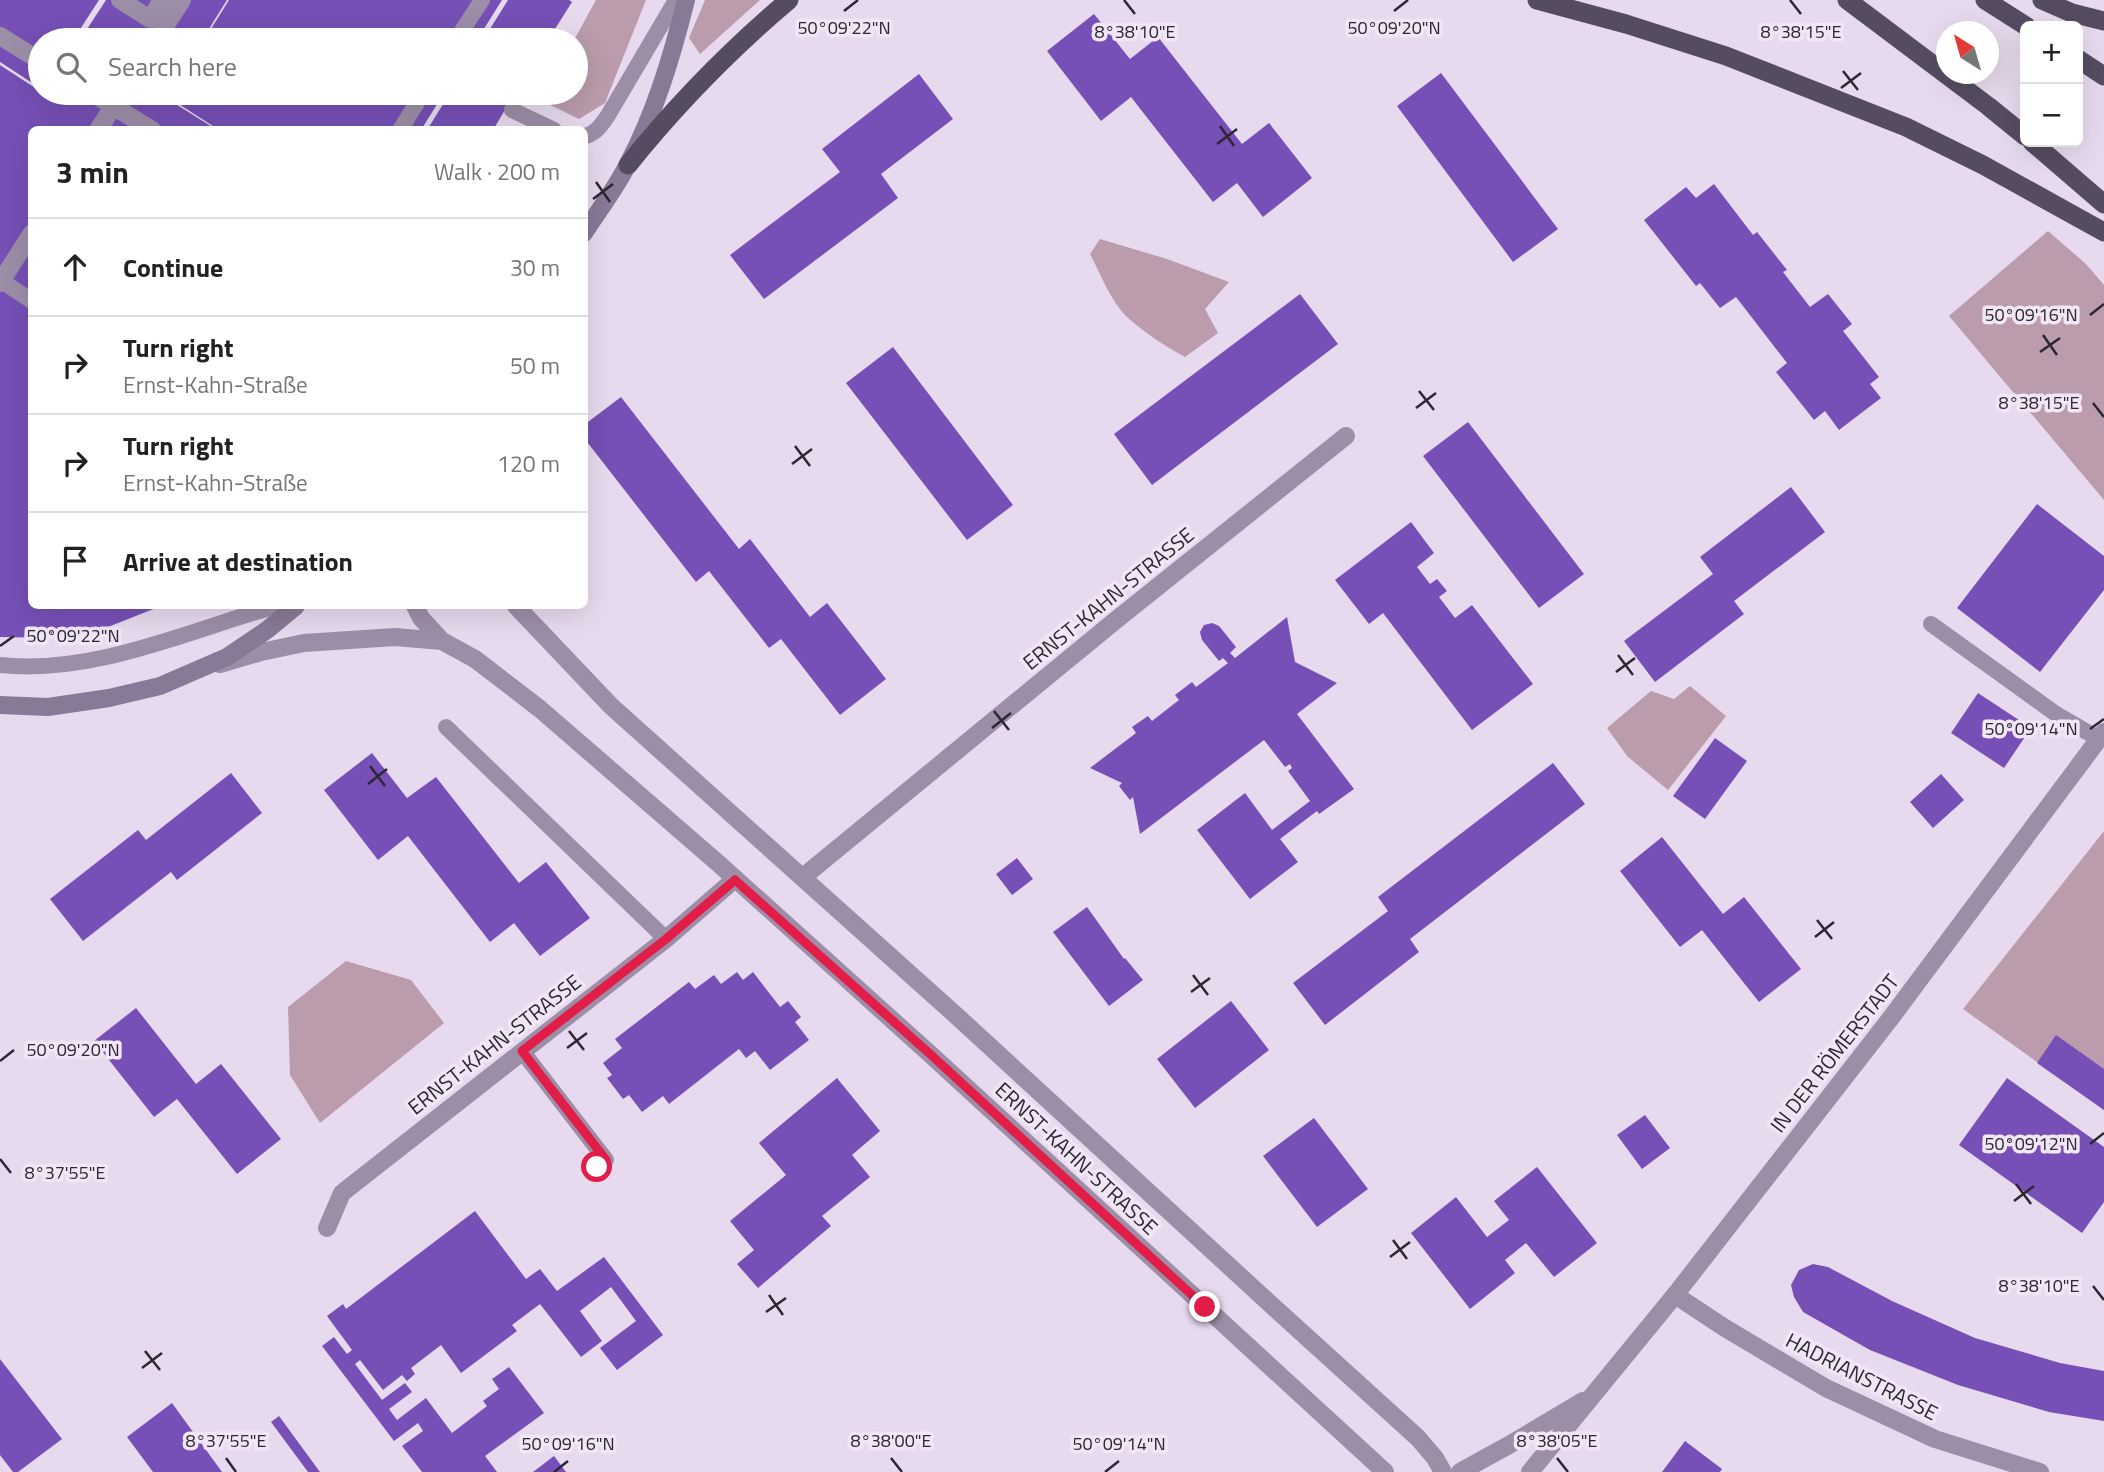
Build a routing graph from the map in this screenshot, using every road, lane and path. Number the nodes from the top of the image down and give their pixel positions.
1 (120, 0) edge
2 (482, 0) edge
3 (676, 0) edge
4 (686, 0) edge
5 (789, 0) edge
6 (1538, 0) edge
7 (1847, 0) edge
8 (1985, 0) edge
9 (2042, 0) edge
10 (170, 2) edge
11 (2104, 21) edge
12 (2020, 22) edge
13 (160, 28) edge
14 (464, 28) edge
15 (0, 36) edge
16 (28, 54) edge
17 (2083, 62) edge
18 (2104, 76) edge
19 (113, 105) edge
20 (124, 105) edge
21 (416, 105) edge
22 (512, 110) dead end
23 (100, 126) edge
24 (147, 126) edge
25 (402, 126) edge
26 (546, 126) edge
27 (2020, 132) edge
28 (588, 136) edge
29 (2038, 147) edge
30 (628, 165) junction
31 (2104, 204) edge
32 (588, 227) edge
33 (2104, 232) edge
34 (28, 239) edge
35 (0, 281) edge
36 (28, 298) edge
37 (1346, 436) dead end
38 (229, 609) edge
39 (266, 609) edge
40 (292, 609) edge
41 (416, 609) edge
42 (519, 609) edge
43 (1931, 624) dead end
44 (191, 632) junction
45 (443, 641) junction
46 (0, 665) edge
47 (194, 672) junction
48 (0, 705) edge
49 (446, 727) dead end
50 (2101, 735) edge
51 (803, 877) junction
52 (735, 880) junction
53 (666, 939) junction
54 (522, 1051) junction
55 (597, 1167) dead end
56 (327, 1228) dead end
57 (1675, 1295) junction
58 (1592, 1395) junction
59 (1385, 1472) edge
60 (1443, 1472) edge
61 (1461, 1472) edge
62 (1530, 1472) edge
63 (2040, 1472) edge

1 - 10 street
2 - 14 lane
3 - 28 lane
4 - 30 main road
5 - 30 highway
6 - 33 highway
7 - 27 highway
8 - 12 highway
9 - 11 highway
10 - 13 street
15 - 16 street
17 - 18 highway
19 - 23 street
20 - 24 street
21 - 25 lane
22 - 26 lane
29 - 31 highway
30 - 32 main road
34 - 35 street
35 - 36 lane
37 - 51 street, ERNST-KAHN-STRASSE
38 - 44 lane
39 - 44 lane
40 - 47 main road
41 - 45 street, ERNST-KAHN-STRASSE
42 - 51 street, ERNST-KAHN-STRASSE
43 - 50 lane
44 - 46 lane
45 - 47 street, ERNST-KAHN-STRASSE
45 - 52 street, ERNST-KAHN-STRASSE
47 - 48 main road
49 - 53 lane
50 - 57 street, IN DER RÖMERSTADT
51 - 60 street, ERNST-KAHN-STRASSE
52 - 53 street, ERNST-KAHN-STRASSE
52 - 59 street, ERNST-KAHN-STRASSE
53 - 54 street, ERNST-KAHN-STRASSE
54 - 55 lane
54 - 56 street, ERNST-KAHN-STRASSE
57 - 58 street, IN DER RÖMERSTADT
57 - 63 street, HADRIANSTRASSE
58 - 61 street, IN DER RÖMERSTADT
58 - 62 street, IN DER RÖMERSTADT

